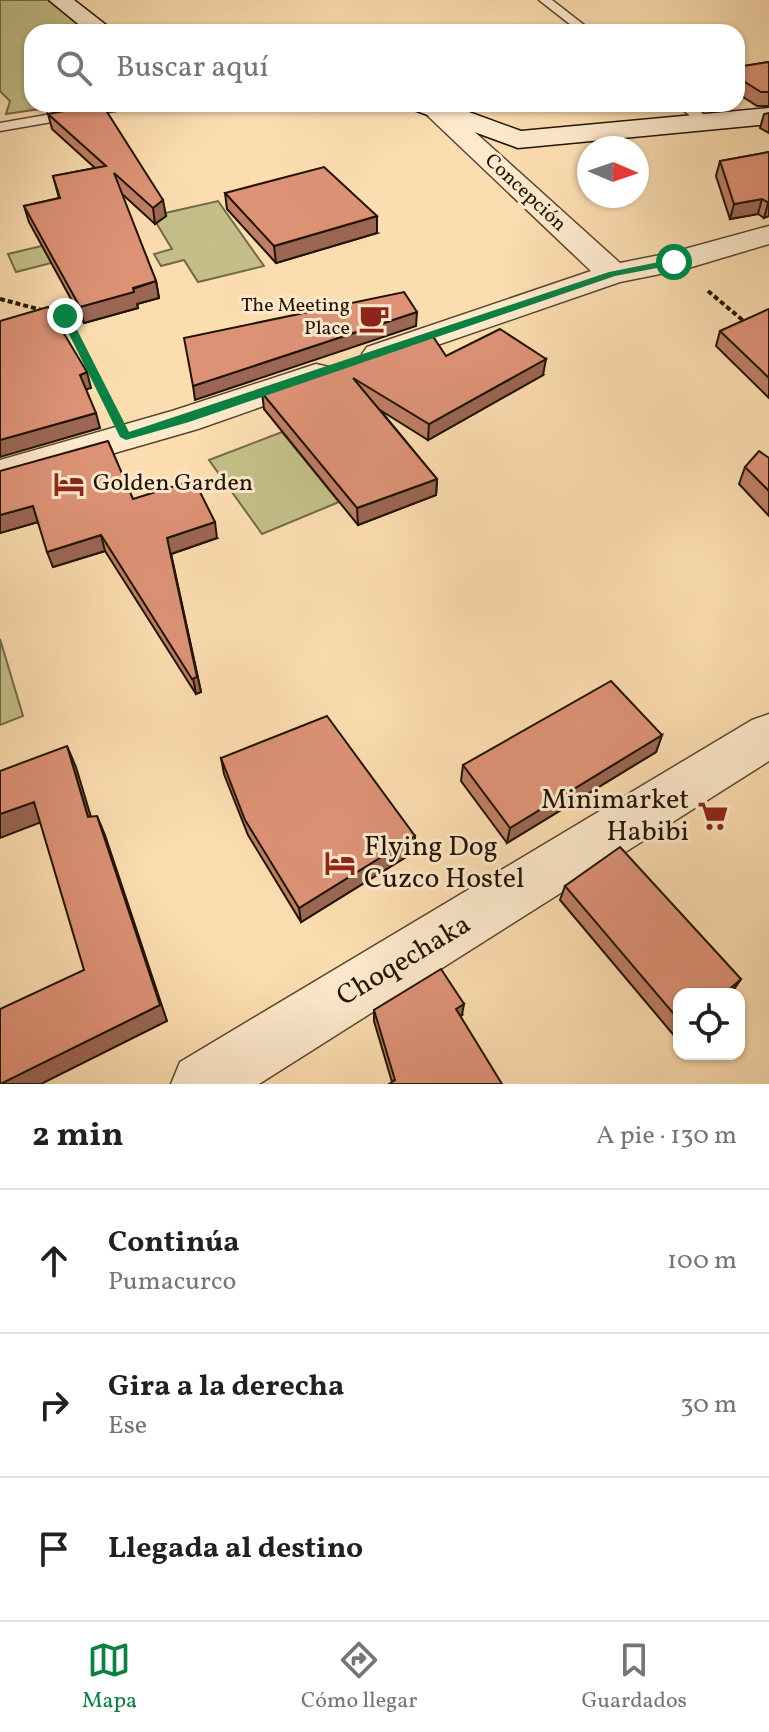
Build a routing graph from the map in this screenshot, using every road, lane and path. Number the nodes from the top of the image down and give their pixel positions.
1 (60, 0) edge
2 (545, 0) edge
3 (92, 24) edge
4 (576, 24) edge
5 (86, 112) edge
6 (434, 112) edge
7 (441, 112) edge
8 (693, 112) edge
9 (769, 116) edge
10 (706, 122) junction
11 (0, 127) edge
12 (769, 235) edge
13 (674, 262) junction
14 (613, 274) junction
15 (0, 299) edge
16 (757, 333) edge
17 (126, 437) junction
18 (0, 473) edge
19 (769, 735) edge
20 (202, 1084) edge

1 - 3 street
2 - 4 lane
5 - 11 lane
6 - 14 street, Concepción
7 - 10 street
8 - 10 lane
9 - 10 street
12 - 13 street
13 - 14 street
13 - 16 path
14 - 17 street
15 - 17 path
17 - 18 street
19 - 20 street, Choqechaka

